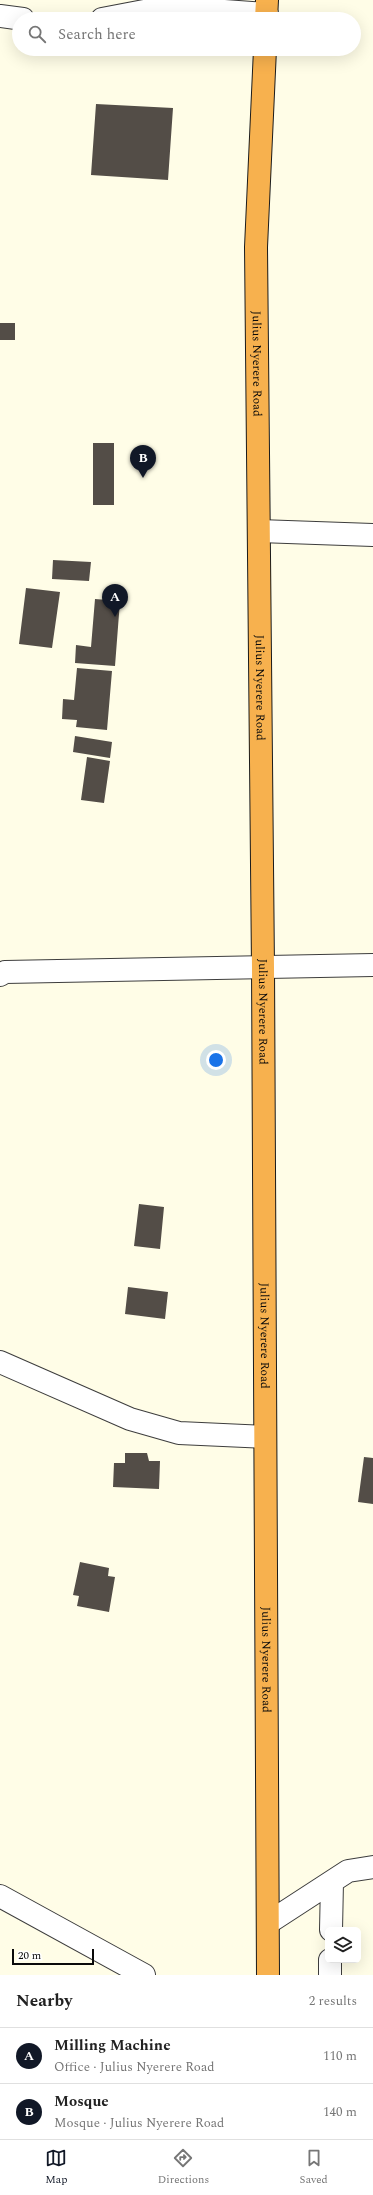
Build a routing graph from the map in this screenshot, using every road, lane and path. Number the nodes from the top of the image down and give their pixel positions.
1 (267, 11) edge
2 (139, 12) edge
3 (0, 16) edge
4 (12, 18) edge
5 (265, 56) edge
6 (259, 531) junction
7 (373, 535) edge
8 (373, 965) edge
9 (263, 968) junction
10 (0, 975) edge
11 (0, 1362) edge
12 (265, 1437) junction
13 (373, 1867) edge
14 (332, 1882) junction
15 (0, 1896) edge
16 (268, 1923) junction
17 (331, 1927) edge
18 (330, 1963) edge
19 (144, 1975) edge
20 (268, 1975) edge
21 (330, 1975) edge

1 - 2 street
3 - 4 street
5 - 6 highway, Julius Nyerere Road
6 - 7 street
6 - 9 highway, Julius Nyerere Road
8 - 9 street
9 - 10 street
9 - 12 highway, Julius Nyerere Road
11 - 12 street
12 - 16 highway, Julius Nyerere Road
13 - 14 street
14 - 16 street
14 - 17 street
15 - 19 street
16 - 20 highway, Julius Nyerere Road
18 - 21 street

